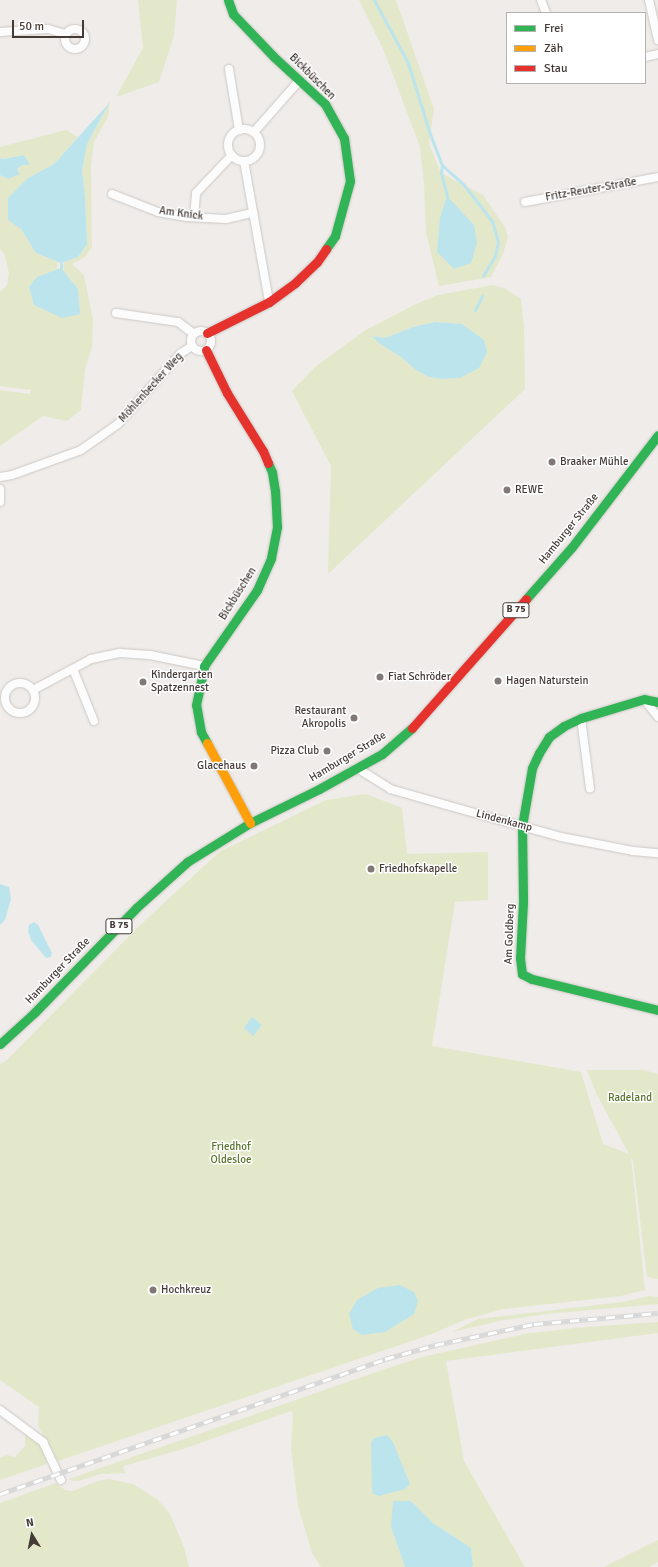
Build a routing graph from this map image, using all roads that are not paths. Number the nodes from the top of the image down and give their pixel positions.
1 (228, 0) edge
2 (541, 0) edge
3 (649, 0) edge
4 (546, 12) edge
5 (0, 32) edge
6 (66, 34) dead end
7 (658, 40) edge
8 (658, 54) edge
9 (646, 57) edge
10 (229, 69) dead end
11 (299, 81) junction
12 (239, 130) junction
13 (254, 132) junction
14 (232, 155) junction
15 (244, 161) junction
16 (658, 177) edge
17 (112, 194) dead end
18 (524, 202) dead end
19 (253, 213) junction
20 (194, 217) junction
21 (269, 302) junction
22 (116, 313) dead end
23 (207, 333) junction
24 (194, 334) junction
25 (192, 346) junction
26 (206, 350) junction
27 (658, 435) edge
28 (0, 477) edge
29 (0, 489) edge
30 (0, 502) edge
31 (204, 666) junction
32 (73, 669) junction
33 (33, 690) dead end
34 (644, 699) junction
35 (658, 702) edge
36 (658, 717) edge
37 (581, 718) junction
38 (94, 721) dead end
39 (357, 768) junction
40 (590, 788) dead end
41 (250, 823) junction
42 (522, 826) junction
43 (658, 853) edge
44 (658, 1010) edge
45 (0, 1044) edge
46 (0, 1410) edge
47 (61, 1480) dead end

1 - 11 street, Bickbüschen
2 - 4 street
3 - 7 street
5 - 6 street
8 - 9 street
10 - 12 street
11 - 13 street
11 - 21 street, Bickbüschen
12 - 13 street
12 - 14 street
13 - 15 street
14 - 15 street
14 - 20 street
15 - 19 street
16 - 18 street, Fritz-Reuter-Straße
17 - 20 street, Am Knick
19 - 20 street, Am Knick
19 - 21 street
21 - 23 street, Bickbüschen
22 - 24 street
23 - 24 street, Bickbüschen
23 - 26 street, Bickbüschen
24 - 25 street
25 - 26 street
25 - 28 street, Möhlenbecker Weg
26 - 31 street, Bickbüschen
27 - 39 street, Hamburger Straße / B 75
29 - 30 street
31 - 32 street
31 - 41 street, Bickbüschen
32 - 33 street
32 - 38 street
34 - 35 street
34 - 36 street
34 - 37 street
37 - 40 street
37 - 42 street
39 - 41 street, Hamburger Straße / B 75
39 - 42 street, Lindenkamp
41 - 45 street, Hamburger Straße / B 75
42 - 43 street, Lindenkamp
42 - 44 street, Am Goldberg
46 - 47 street

